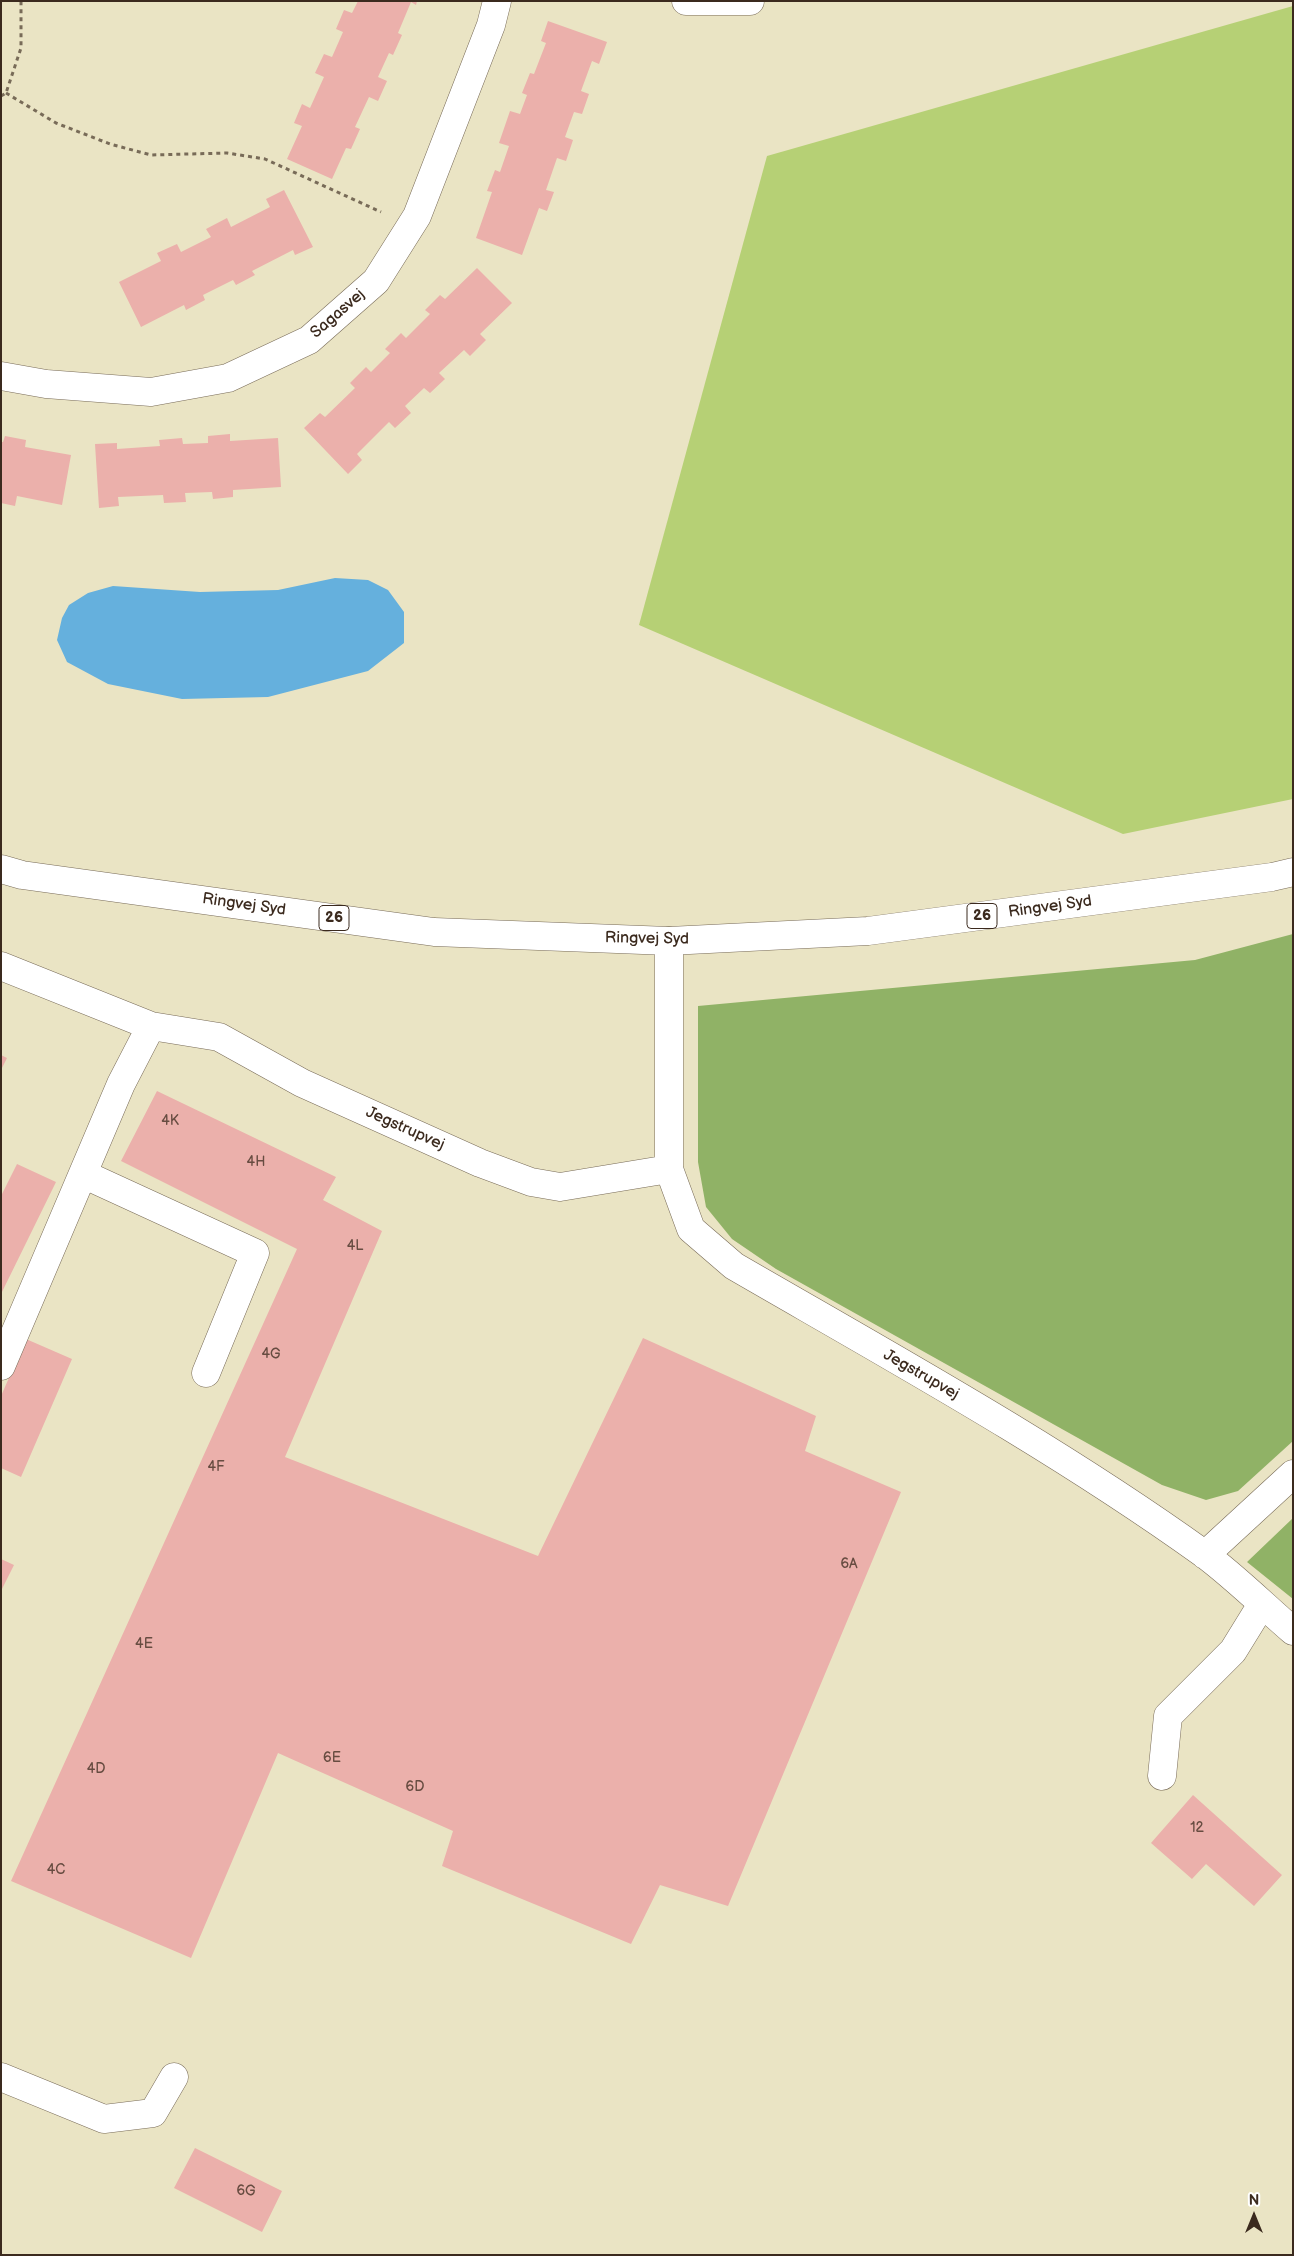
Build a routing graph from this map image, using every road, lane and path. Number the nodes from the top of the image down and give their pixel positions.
1 (21, 1) edge
2 (497, 1) edge
3 (686, 1) edge
4 (750, 1) edge
5 (6, 93) junction
6 (1, 96) edge
7 (411, 226) junction
8 (1, 376) edge
9 (1, 869) edge
10 (1293, 872) edge
11 (669, 941) junction
12 (1, 966) edge
13 (151, 1026) junction
14 (669, 1169) junction
15 (83, 1174) junction
16 (1, 1366) edge
17 (206, 1373) dead end
18 (1293, 1474) edge
19 (1206, 1555) junction
20 (1262, 1604) junction
21 (1293, 1631) edge
22 (1162, 1776) dead end
23 (1, 2077) edge
24 (174, 2077) dead end

1 - 5 path
2 - 7 street, Sagasvej
3 - 4 street
5 - 6 path
5 - 7 path
7 - 8 street, Sagasvej
9 - 11 street, Ringvej Syd / 26
10 - 11 street, Ringvej Syd / 26
11 - 14 street, Jegstrupvej
12 - 13 street, Jegstrupvej
13 - 14 street, Jegstrupvej
13 - 15 street
14 - 19 street, Jegstrupvej
15 - 16 street
15 - 17 street
18 - 19 street
19 - 20 street, Jegstrupvej
20 - 21 street, Jegstrupvej
20 - 22 street
23 - 24 street

